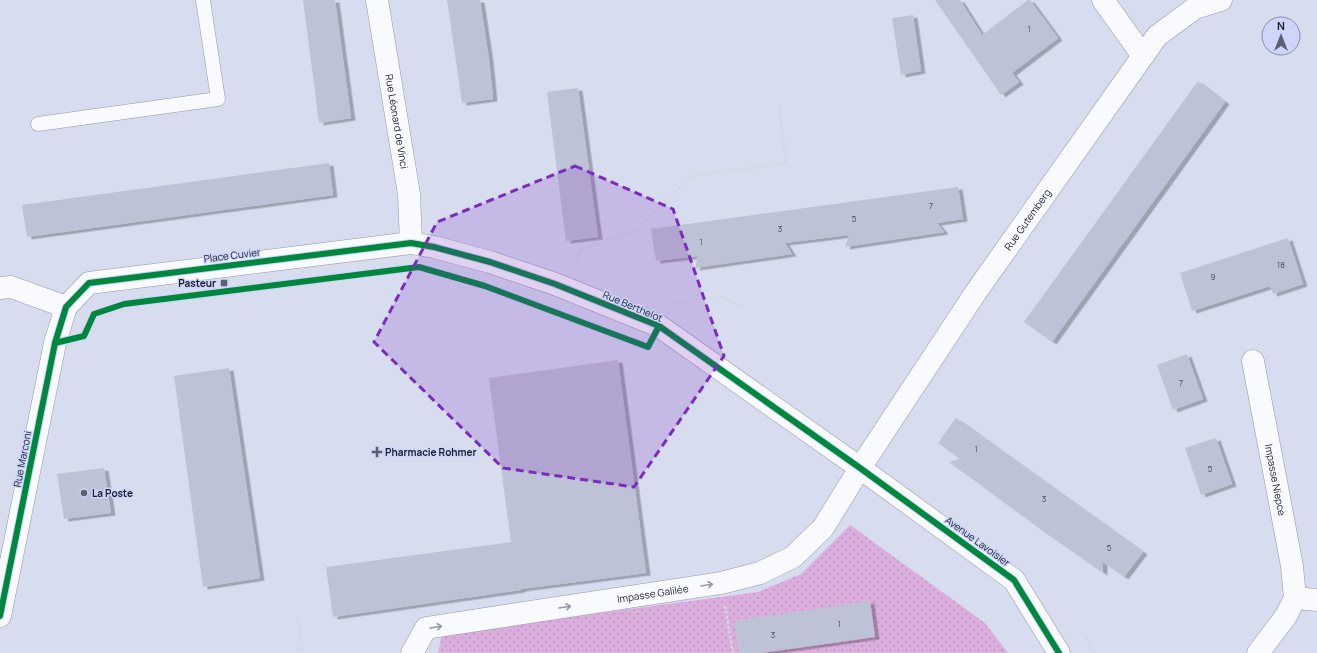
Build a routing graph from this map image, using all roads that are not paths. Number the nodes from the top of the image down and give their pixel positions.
1 (203, 0) edge
2 (377, 0) edge
3 (1103, 0) edge
4 (1221, 0) edge
5 (1143, 56) junction
6 (38, 124) dead end
7 (411, 243) junction
8 (0, 288) edge
9 (66, 307) junction
10 (1253, 361) dead end
11 (860, 468) junction
12 (1295, 598) junction
13 (1317, 600) edge
14 (0, 616) edge
15 (412, 653) edge
16 (1058, 653) edge
17 (1258, 653) edge

1 - 6 lane
2 - 7 street, Rue Léonard de Vinci
3 - 5 street
4 - 5 street, Rue Gutemberg
5 - 11 street, Rue Gutemberg
7 - 9 street, Place Cuvier
7 - 11 street, Rue Berthelot
8 - 9 street
9 - 14 street, Rue Marconi
10 - 12 street, Impasse Niepce
15 -> 11 street, Impasse Galilée
11 - 16 street, Avenue Lavoisier
12 - 13 street
12 - 17 street

